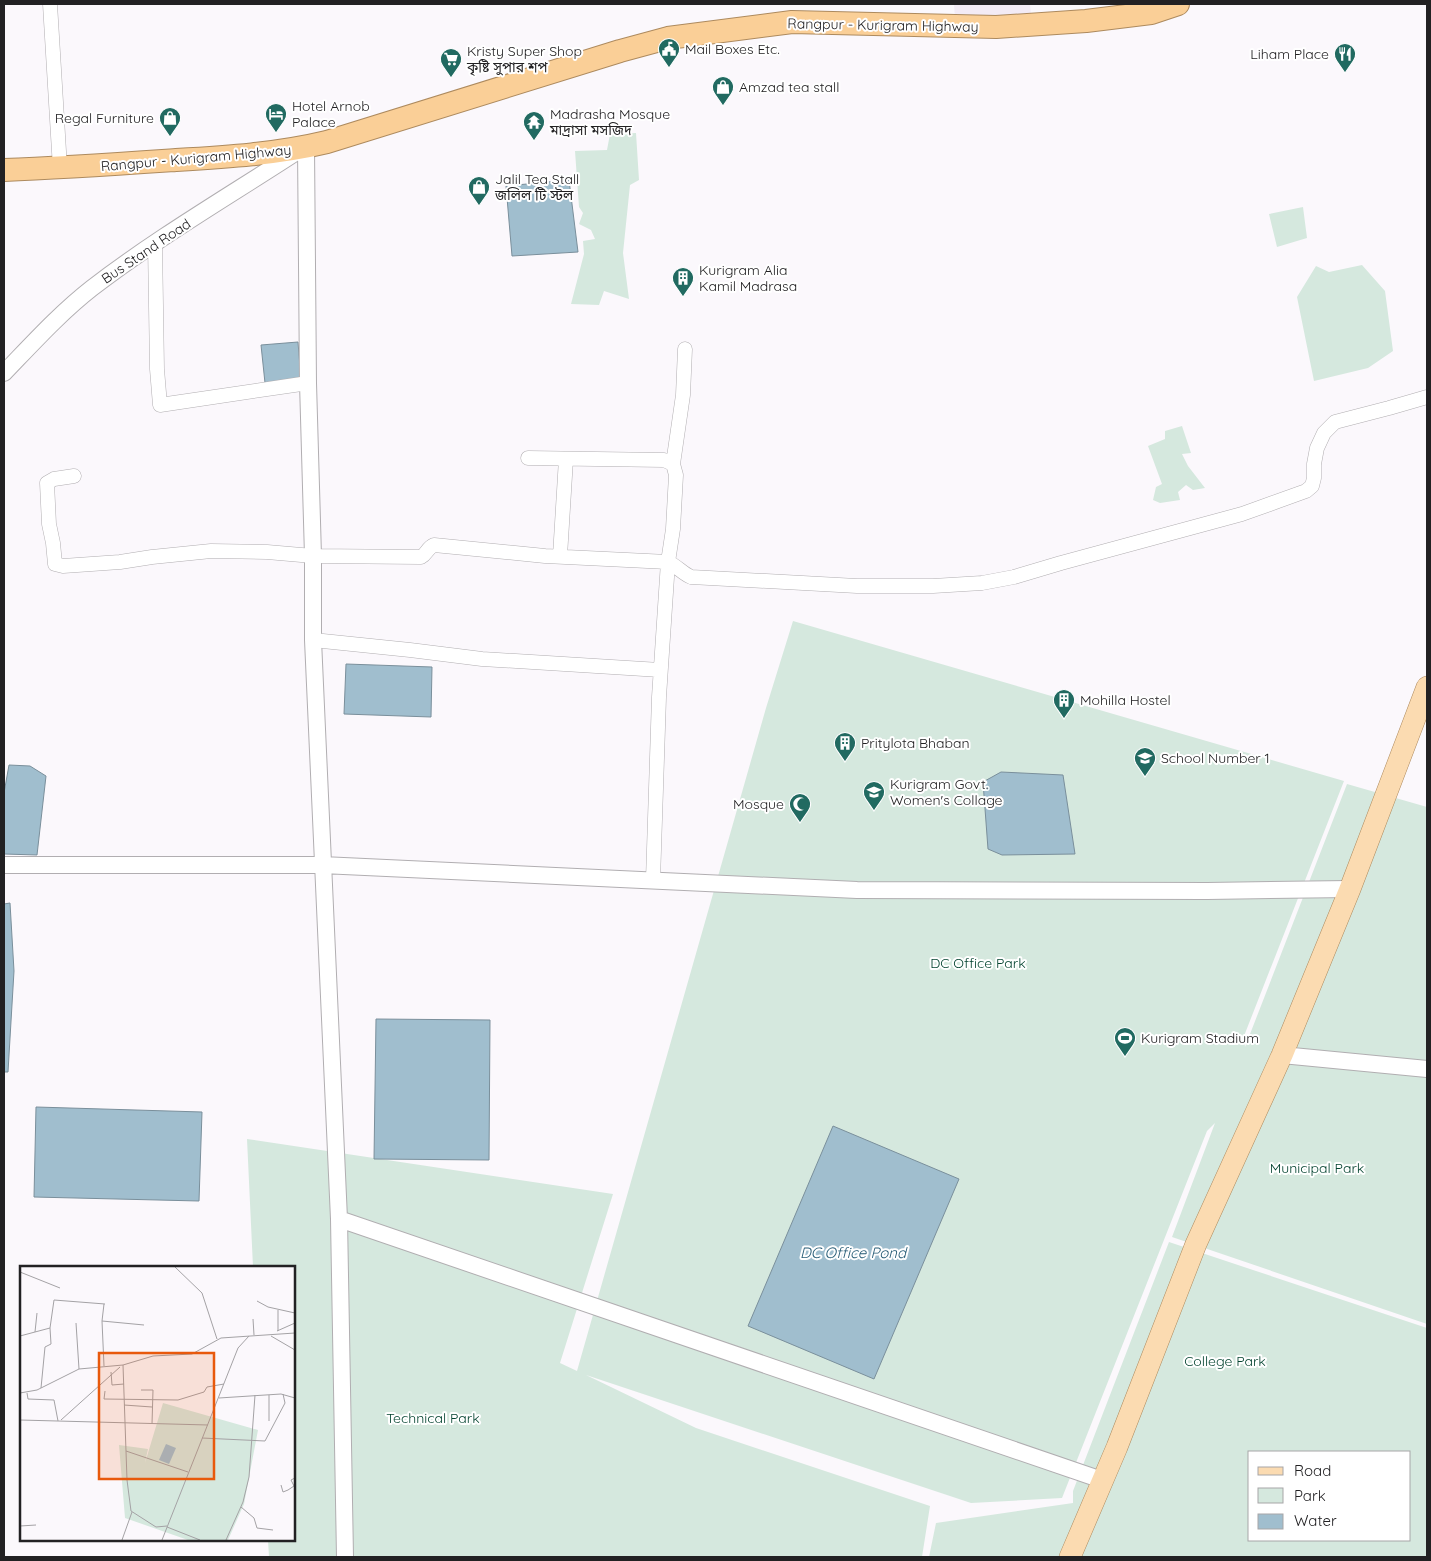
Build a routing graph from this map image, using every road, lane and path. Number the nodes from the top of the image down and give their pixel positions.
1 (50, 4) edge
2 (1178, 4) edge
3 (304, 148) junction
4 (60, 168) junction
5 (4, 170) edge
6 (155, 243) junction
7 (685, 350) dead end
8 (4, 373) edge
9 (308, 383) junction
10 (1427, 397) edge
11 (528, 458) dead end
12 (570, 459) junction
13 (674, 464) junction
14 (74, 476) dead end
15 (314, 556) junction
16 (560, 556) junction
17 (668, 562) junction
18 (313, 640) junction
19 (660, 670) junction
20 (1427, 687) edge
21 (4, 865) edge
22 (322, 865) junction
23 (653, 880) junction
24 (1350, 890) junction
25 (1282, 1055) junction
26 (1427, 1069) edge
27 (339, 1219) junction
28 (1102, 1480) junction
29 (345, 1557) edge
30 (1070, 1557) edge

1 - 4 street
2 - 3 highway, Rangpur - Kurigram Highway
3 - 4 highway, Rangpur - Kurigram Highway
3 - 6 street, Bus Stand Road
3 - 9 street
4 - 5 highway, Rangpur - Kurigram Highway
6 - 8 street, Bus Stand Road
6 - 9 street
7 - 13 street
9 - 15 street
10 - 17 street
11 - 12 street
12 - 13 street
12 - 16 street
13 - 17 street
14 - 15 street
15 - 16 street
15 - 18 street
16 - 17 street
17 - 19 street
18 - 19 street
18 - 22 street
19 - 23 street
20 - 24 main road
21 - 22 street
22 - 23 street
22 - 27 street
23 - 24 street
24 - 25 main road
25 - 26 street
25 - 28 main road
27 - 28 street
27 - 29 street
28 - 30 main road

